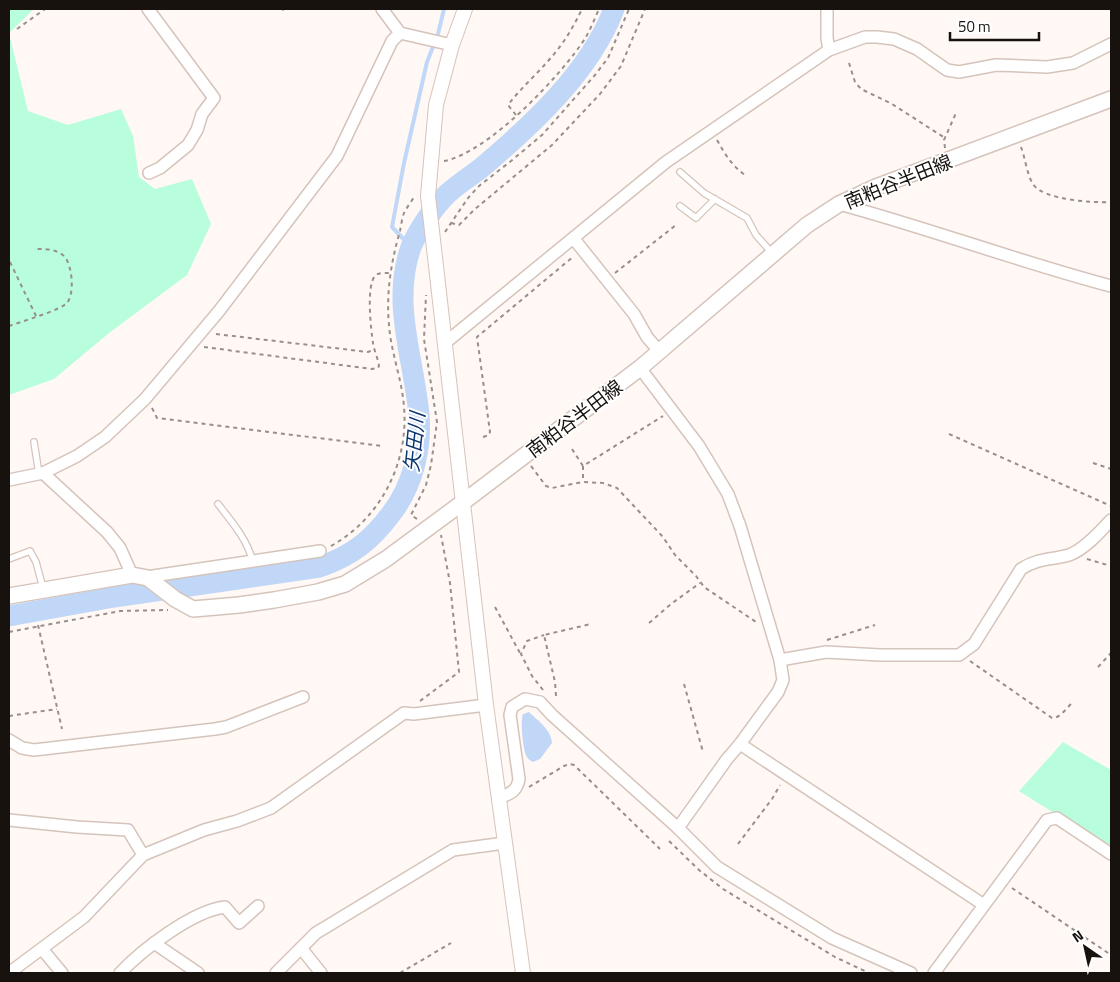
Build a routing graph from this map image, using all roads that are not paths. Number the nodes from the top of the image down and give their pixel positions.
1 (148, 9) edge
2 (382, 9) edge
3 (465, 9) edge
4 (827, 9) edge
5 (400, 33) junction
6 (1111, 44) edge
7 (452, 45) junction
8 (829, 50) junction
9 (1111, 99) edge
10 (680, 172) dead end
11 (149, 173) dead end
12 (715, 199) junction
13 (839, 204) junction
14 (680, 206) dead end
15 (696, 218) junction
16 (699, 224) dead end
17 (574, 239) junction
18 (774, 255) junction
19 (1111, 286) edge
20 (445, 343) junction
21 (659, 351) junction
22 (640, 368) junction
23 (34, 442) dead end
24 (41, 474) junction
25 (9, 480) edge
26 (462, 503) junction
27 (218, 504) dead end
28 (1111, 520) edge
29 (320, 551) road end
30 (9, 559) edge
31 (253, 562) junction
32 (132, 575) junction
33 (148, 578) junction
34 (43, 589) junction
35 (9, 596) edge
36 (780, 660) junction
37 (303, 697) dead end
38 (486, 705) junction
39 (9, 740) edge
40 (740, 744) junction
41 (498, 798) junction
42 (9, 820) edge
43 (678, 828) junction
44 (504, 843) junction
45 (1111, 854) edge
46 (143, 855) junction
47 (984, 905) junction
48 (258, 906) dead end
49 (154, 943) junction
50 (301, 948) junction
51 (42, 949) junction
52 (9, 973) edge
53 (62, 973) edge
54 (120, 973) edge
55 (198, 973) edge
56 (276, 973) edge
57 (321, 973) edge
58 (522, 973) edge
59 (911, 973) edge
60 (934, 973) edge

1 - 11 street
2 - 5 street
3 - 7 street
4 - 8 street
5 - 7 street
5 - 24 street
6 - 8 street
7 - 20 street
8 - 17 street
9 - 13 main road, 南粕谷半田線
10 - 12 lane
12 - 15 lane
12 - 18 lane
13 - 18 main road, 南粕谷半田線
13 - 19 street
14 - 15 lane
15 - 16 lane
17 - 20 street
17 - 21 street
18 - 21 main road, 南粕谷半田線
20 - 26 street
21 - 22 main road, 南粕谷半田線
22 - 26 main road, 南粕谷半田線
22 - 36 street
23 - 24 lane
24 - 25 street
24 - 32 street
26 - 33 main road, 南粕谷半田線
26 - 38 street
27 - 31 lane
28 - 36 street
29 - 31 street
30 - 34 lane
31 - 33 street
32 - 33 main road, 南粕谷半田線
32 - 34 main road, 南粕谷半田線
34 - 35 main road, 南粕谷半田線
36 - 40 street
37 - 39 street
38 - 41 street
38 - 46 street
40 - 43 street
40 - 47 street
41 - 43 street
41 - 44 street
42 - 46 street
43 - 59 street
44 - 50 street
44 - 58 street
45 - 47 street
46 - 51 street
47 - 60 street
48 - 49 street
49 - 54 street
49 - 55 street
50 - 56 street
50 - 57 street
51 - 52 street
51 - 53 street

